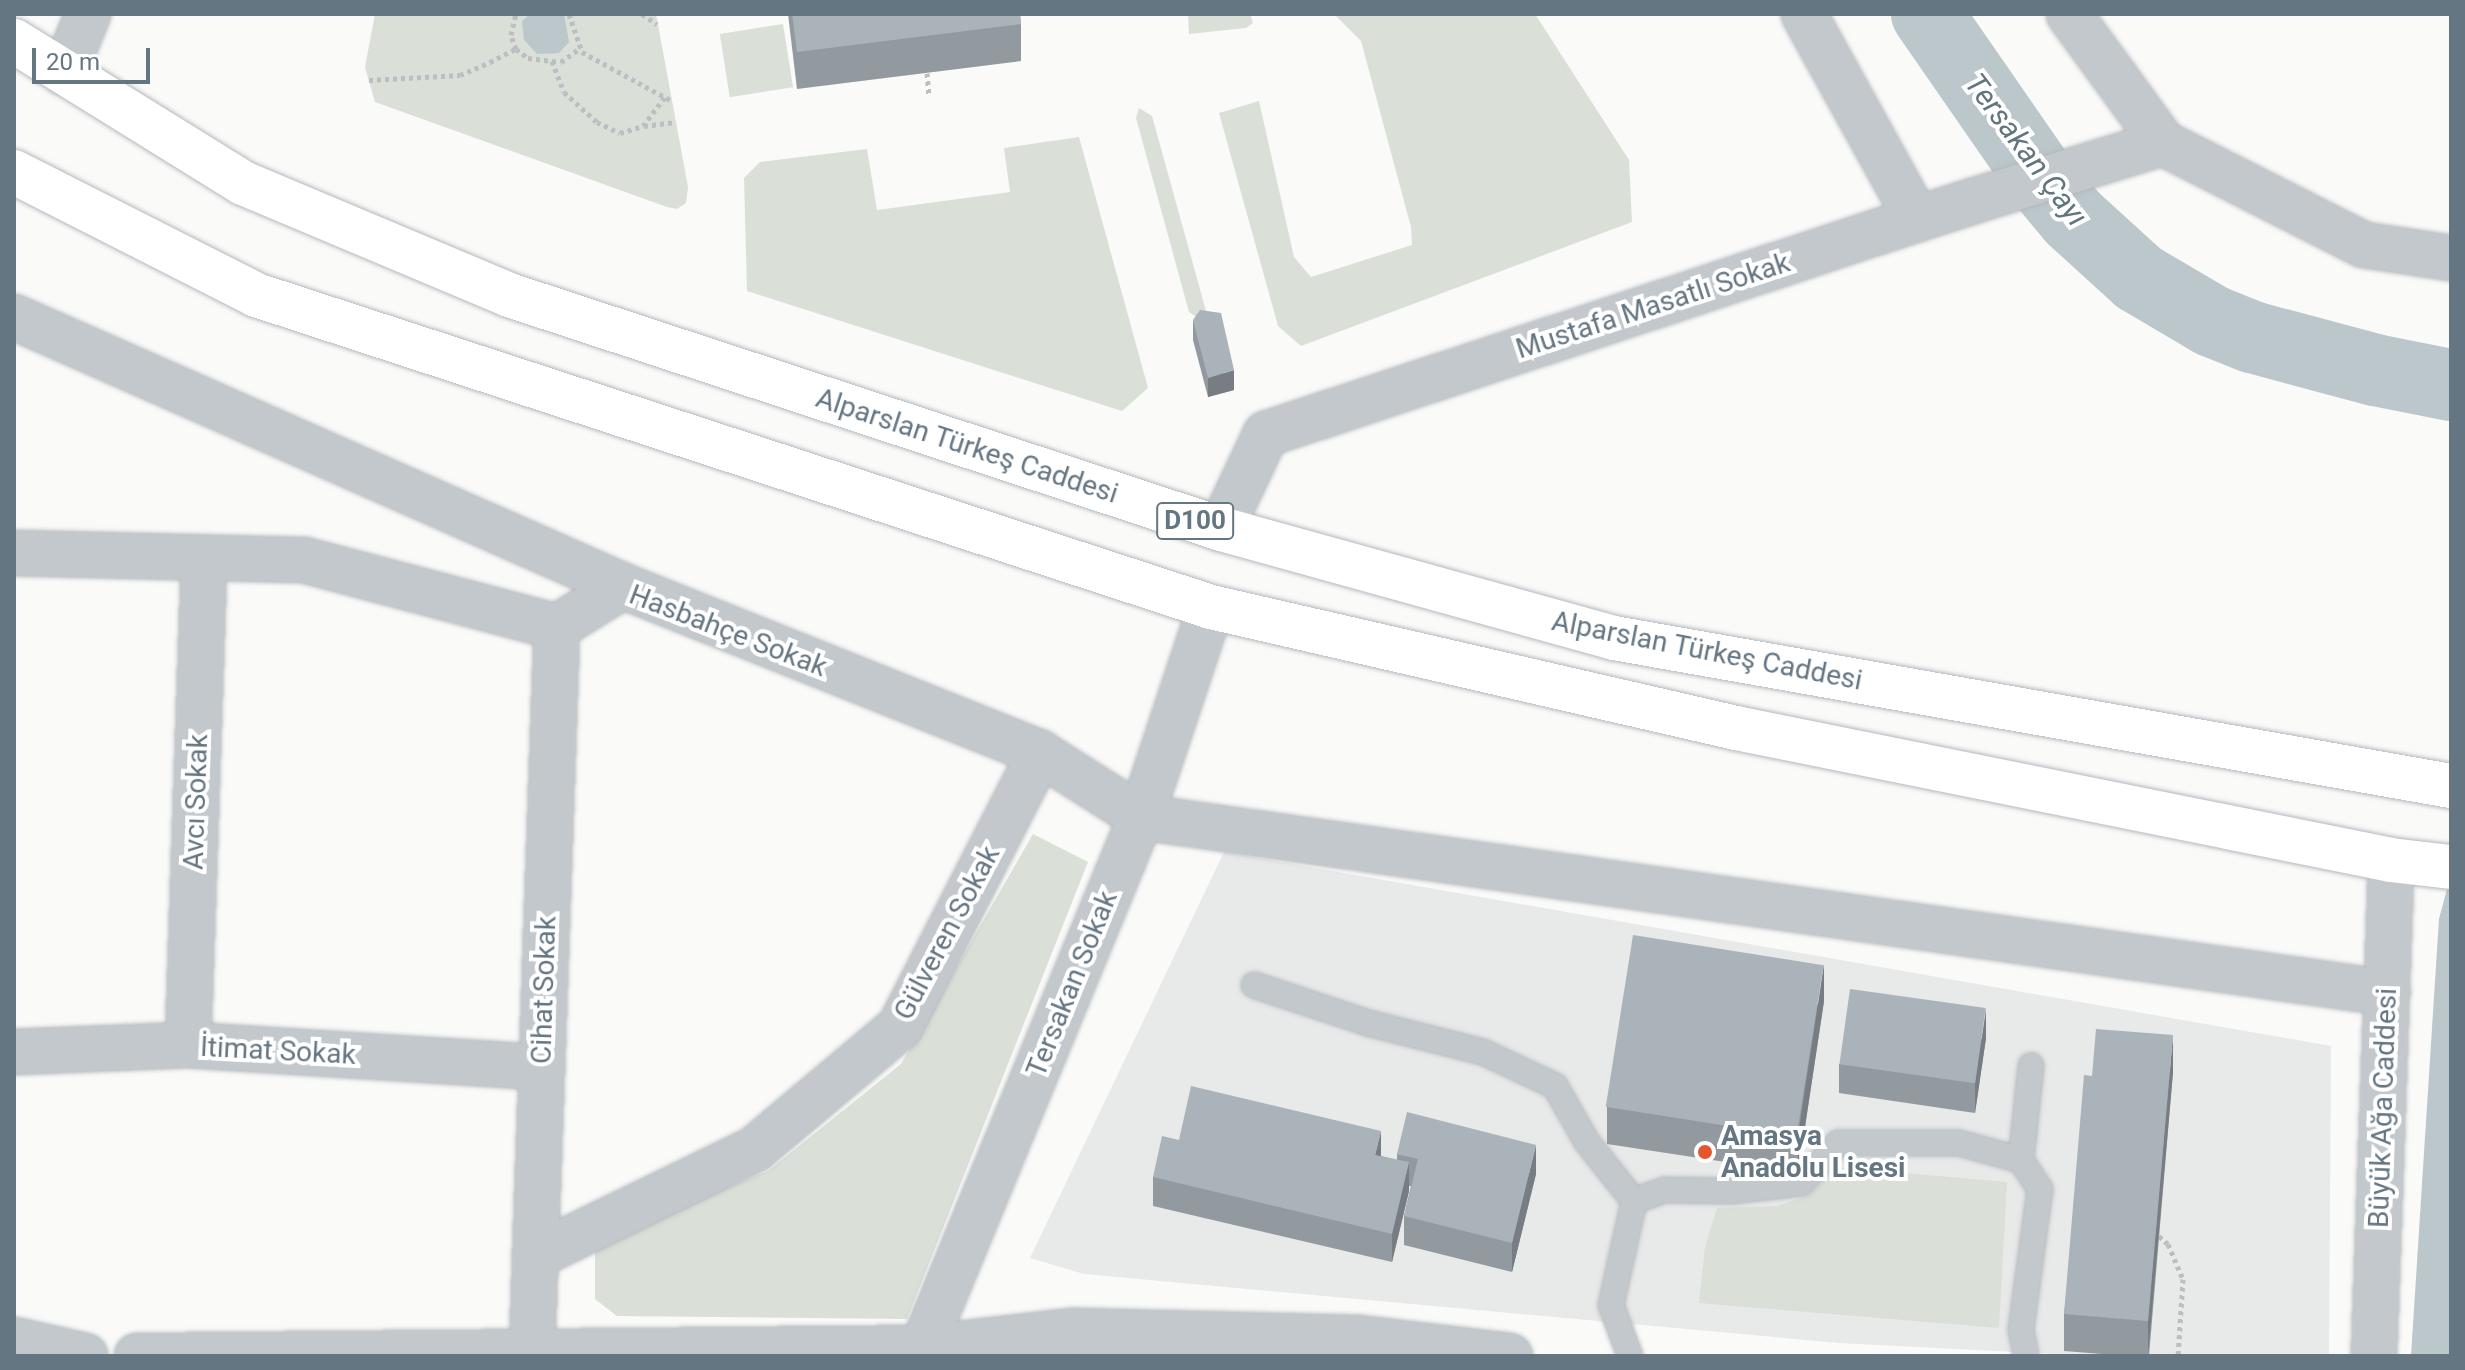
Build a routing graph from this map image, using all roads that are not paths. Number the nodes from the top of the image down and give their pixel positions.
1 (88, 14) edge
2 (1804, 14) edge
3 (2069, 14) edge
4 (14, 41) edge
5 (64, 73) junction
6 (2163, 143) junction
7 (14, 172) edge
8 (1917, 219) junction
9 (2451, 258) edge
10 (14, 317) edge
11 (1221, 529) junction
12 (14, 553) edge
13 (204, 559) junction
14 (623, 586) junction
15 (1211, 607) junction
16 (557, 627) junction
17 (1040, 753) junction
18 (2449, 786) edge
19 (1141, 817) junction
20 (2424, 864) edge
21 (1254, 985) dead end
22 (2388, 993) junction
23 (188, 1045) junction
24 (14, 1052) edge
25 (2031, 1066) dead end
26 (542, 1067) junction
27 (2021, 1160) junction
28 (1634, 1201) junction
29 (535, 1256) junction
30 (14, 1340) edge
31 (532, 1352) junction
32 (921, 1352) edge
33 (85, 1356) edge
34 (137, 1356) edge
35 (1510, 1356) edge
36 (1630, 1356) edge
37 (2026, 1356) edge
38 (2374, 1356) edge

1 - 5 street
2 - 8 street
3 - 6 street
4 - 5 highway, Alparslan Türkeş Caddesi / D100
5 - 11 highway, Alparslan Türkeş Caddesi / D100
6 - 8 street, Mustafa Masatlı Sokak
6 - 9 street
7 - 15 highway
8 - 11 street, Mustafa Masatlı Sokak
10 - 14 street
11 - 18 highway, Alparslan Türkeş Caddesi / D100
12 - 13 street
13 - 16 street
13 - 23 street, Avcı Sokak
14 - 16 street, Hasbahçe Sokak
14 - 17 street, Hasbahçe Sokak
15 - 19 street, Tersakan Sokak
15 - 20 highway
16 - 26 street, Cihat Sokak
17 - 19 street, Hasbahçe Sokak
17 - 29 street, Gülveren Sokak
19 - 22 street
19 - 32 street, Tersakan Sokak
20 - 22 street, Büyük Ağa Caddesi
21 - 28 lane
22 - 38 street, Büyük Ağa Caddesi
23 - 24 street, İtimat Sokak
23 - 26 street, İtimat Sokak
25 - 27 lane
26 - 29 street, Cihat Sokak
27 - 28 lane
27 - 37 lane
28 - 36 lane
29 - 31 street, Cihat Sokak
30 - 33 street
31 - 32 street
31 - 34 street
32 - 35 street

